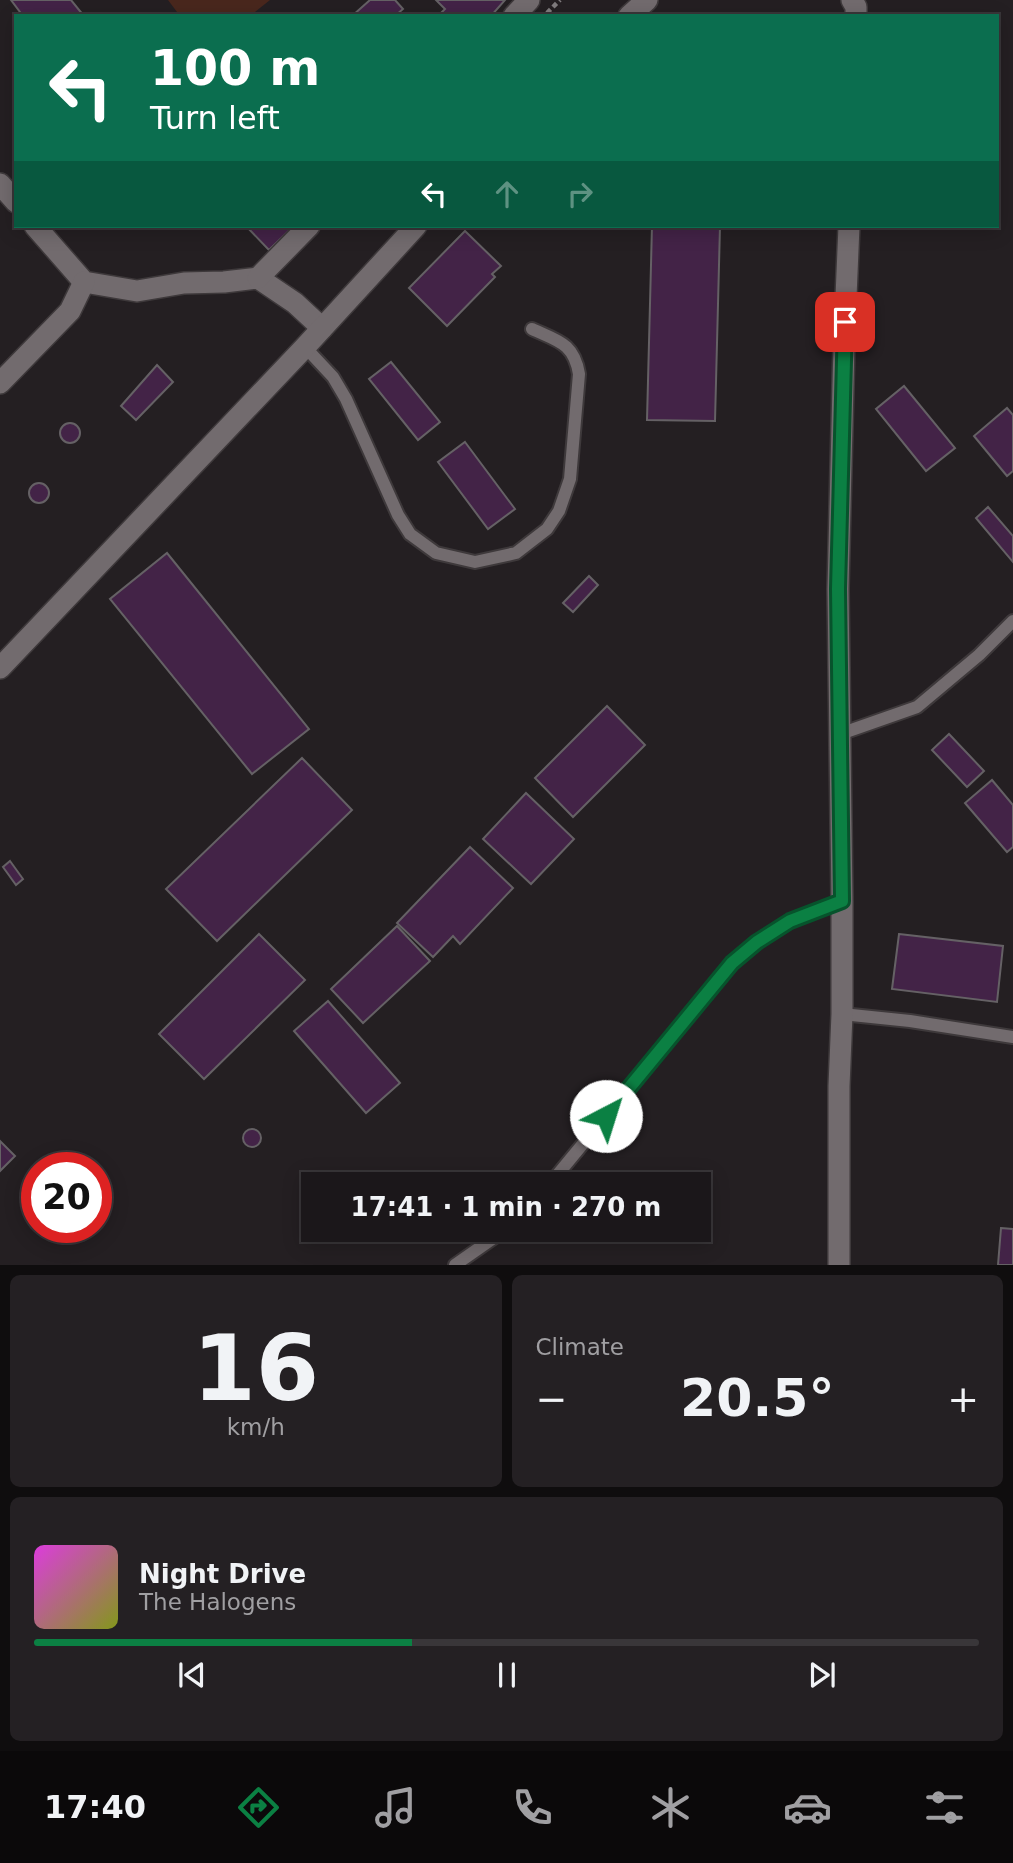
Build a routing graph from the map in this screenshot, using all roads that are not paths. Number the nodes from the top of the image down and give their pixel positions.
1 (529, 0) edge
2 (648, 0) edge
3 (516, 14) edge
4 (631, 14) edge
5 (0, 184) edge
6 (14, 200) edge
7 (38, 228) edge
8 (307, 228) edge
9 (414, 228) edge
10 (849, 228) edge
11 (258, 278) junction
12 (84, 282) junction
13 (322, 328) junction
14 (533, 329) dead end
15 (305, 347) junction
16 (0, 383) edge
17 (1013, 621) edge
18 (0, 668) edge
19 (839, 734) junction
20 (842, 901) junction
21 (842, 1014) junction
22 (1013, 1037) edge
23 (560, 1172) edge
24 (488, 1242) edge
25 (455, 1265) edge
26 (839, 1265) edge

1 - 3 street
2 - 4 street
5 - 6 street
7 - 12 street
8 - 11 street
9 - 13 street
10 - 19 street
11 - 12 street
11 - 13 street
12 - 16 street
13 - 15 street
14 - 15 lane
15 - 18 street
17 - 19 lane
19 - 20 street
20 - 21 street
20 - 23 lane
21 - 22 lane
21 - 26 street
24 - 25 lane

